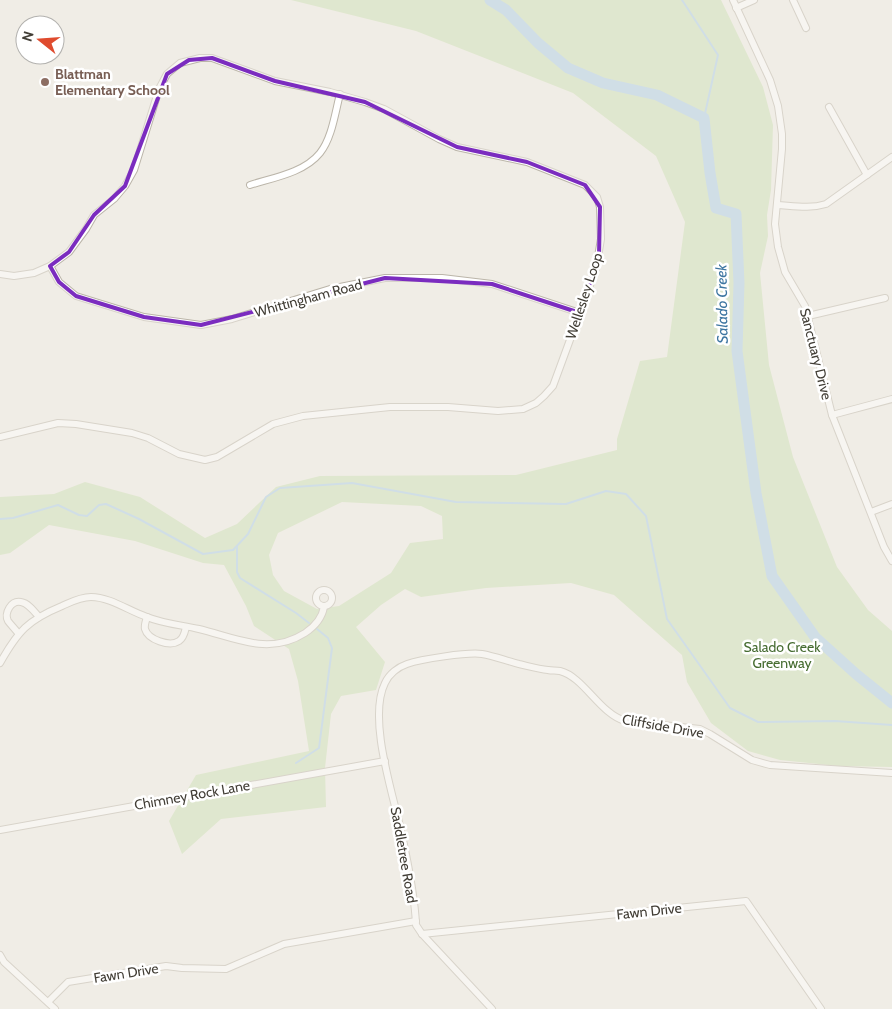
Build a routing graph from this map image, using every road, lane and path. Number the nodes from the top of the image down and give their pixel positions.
1 (733, 0) edge
2 (754, 0) edge
3 (793, 0) edge
4 (736, 8) junction
5 (806, 28) dead end
6 (340, 94) junction
7 (829, 107) dead end
8 (892, 157) edge
9 (867, 175) junction
10 (250, 185) dead end
11 (777, 205) junction
12 (50, 266) junction
13 (0, 274) edge
14 (885, 298) dead end
15 (580, 313) junction
16 (808, 316) junction
17 (892, 399) edge
18 (832, 414) junction
19 (0, 437) edge
20 (892, 504) edge
21 (871, 512) junction
22 (892, 561) edge
23 (324, 607) dead end
24 (39, 617) junction
25 (147, 617) junction
26 (186, 627) junction
27 (18, 633) junction
28 (0, 663) edge
29 (390, 675) joint
30 (385, 761) junction
31 (892, 773) edge
32 (0, 830) edge
33 (416, 921) junction
34 (422, 934) junction
35 (0, 955) edge
36 (48, 1002) junction
37 (55, 1009) edge
38 (492, 1009) edge
39 (821, 1009) edge

1 - 4 street, Sanctuary Drive
2 - 4 street
3 - 5 street
4 - 11 street, Sanctuary Drive
6 - 10 street
6 - 12 street, Wellesley Loop
6 - 15 street, Wellesley Loop
7 - 9 street
8 - 9 street
9 - 11 street
11 - 16 street, Sanctuary Drive
12 - 13 street
12 - 15 street, Whittingham Road
14 - 16 street
15 - 19 street, Wellesley Loop
16 - 18 street, Sanctuary Drive
17 - 18 street
18 - 21 street, Sanctuary Drive
20 - 21 street
21 - 22 street, Sanctuary Drive
23 - 26 street
24 - 25 street
24 - 27 street
24 - 27 street
25 - 26 street
25 - 26 street
27 - 28 street
29 - 30 street, Saddletree Road
29 - 31 street, Cliffside Drive
30 - 32 street, Chimney Rock Lane
30 - 33 street, Saddletree Road
33 - 34 street, Saddletree Road
33 - 36 street, Fawn Drive
34 - 38 street, Saddletree Road
34 - 39 street, Fawn Drive
35 - 36 street
36 - 37 street

